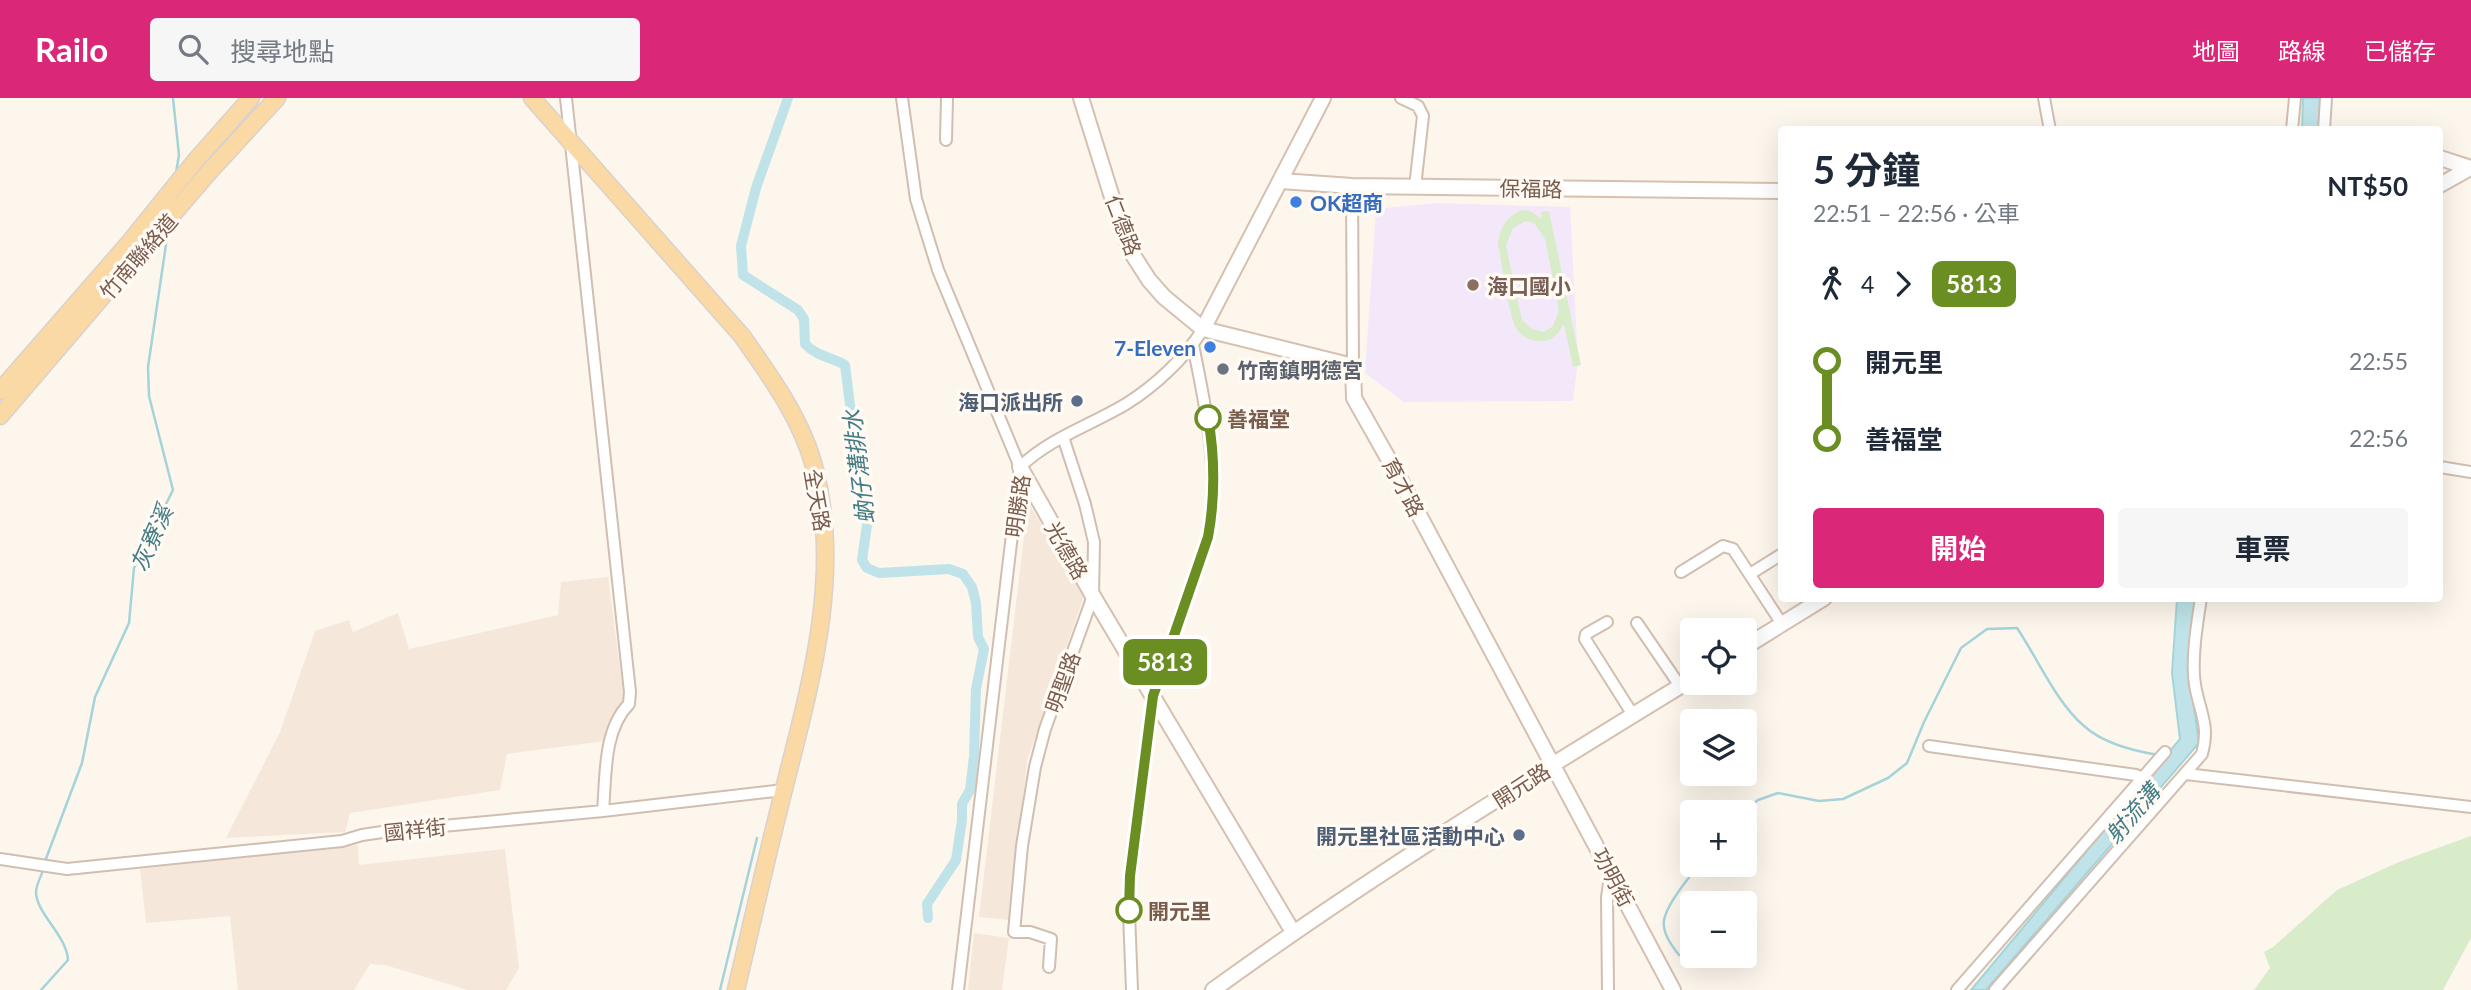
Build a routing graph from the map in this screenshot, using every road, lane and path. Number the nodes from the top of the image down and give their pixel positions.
1 (251, 98) edge
2 (277, 98) edge
3 (532, 98) edge
4 (566, 98) edge
5 (902, 98) edge
6 (947, 98) edge
7 (1080, 98) edge
8 (1323, 98) edge
9 (1401, 98) edge
10 (2044, 98) edge
11 (2295, 98) edge
12 (2326, 98) edge
13 (2049, 126) edge
14 (2292, 126) edge
15 (2324, 126) edge
16 (946, 140) dead end
17 (570, 141) junction
18 (2443, 159) edge
19 (2471, 168) edge
20 (1281, 181) junction
21 (2443, 183) edge
22 (1352, 186) junction
23 (1415, 187) junction
24 (1778, 191) edge
25 (134, 249) junction
26 (1203, 329) junction
27 (1193, 345) junction
28 (1353, 366) junction
29 (0, 391) edge
30 (0, 416) edge
31 (1063, 437) junction
32 (1020, 467) junction
33 (2443, 467) edge
34 (2471, 472) edge
35 (1778, 556) edge
36 (1681, 572) dead end
37 (1750, 574) junction
38 (1093, 596) junction
39 (1818, 602) edge
40 (2201, 602) edge
41 (1607, 622) dead end
42 (1637, 623) dead end
43 (1783, 624) junction
44 (1757, 640) edge
45 (1680, 676) edge
46 (1680, 687) edge
47 (1153, 696) junction
48 (1633, 715) junction
49 (1929, 746) dead end
50 (2165, 752) dead end
51 (1553, 764) junction
52 (2147, 774) junction
53 (2186, 774) junction
54 (783, 790) junction
55 (2471, 807) edge
56 (603, 811) junction
57 (0, 859) edge
58 (1611, 871) junction
59 (1293, 932) junction
60 (1049, 967) dead end
61 (736, 990) edge
62 (958, 990) edge
63 (1132, 990) edge
64 (1213, 990) edge
65 (1608, 990) edge
66 (1673, 990) edge
67 (1957, 990) edge
68 (1995, 990) edge

1 - 25 main road, 竹南聯絡道
2 - 25 main road, 竹南聯絡道
3 - 17 main road, 全天路
4 - 17 street
5 - 32 street, 光德路
6 - 16 street
7 - 26 street, 仁德路
8 - 20 street, 明勝路
9 - 23 street
10 - 13 street
11 - 14 street
12 - 15 street
17 - 54 main road, 全天路
17 - 56 street
18 - 19 street
19 - 21 street
20 - 22 street, 保福路
20 - 26 street, 明勝路
22 - 23 street, 保福路
22 - 28 street, 育才路
23 - 24 street, 保福路
25 - 29 main road, 竹南聯絡道
25 - 30 main road, 竹南聯絡道
26 - 27 street, 明勝路
26 - 28 street
27 - 31 street, 明勝路
27 - 47 street
28 - 51 street, 育才路
31 - 32 street, 明勝路
31 - 38 street, 明聖路
32 - 38 street, 光德路
32 - 62 street, 明勝路
33 - 34 street
35 - 37 street
36 - 37 street
37 - 43 street
38 - 47 street, 光德路
38 - 60 street, 明聖路
39 - 43 street
40 - 53 street
41 - 48 street
42 - 45 street
43 - 44 street
46 - 48 street, 開元路
47 - 59 street, 光德路
47 - 63 street
48 - 51 street, 開元路
49 - 52 street
50 - 52 street
51 - 58 street, 功明街
51 - 59 street, 開元路
52 - 67 street
53 - 55 street
53 - 68 street
54 - 56 street, 國祥街
54 - 61 main road, 全天路
56 - 57 street, 國祥街
58 - 65 street
58 - 66 street, 功明街
59 - 64 street, 開元路

